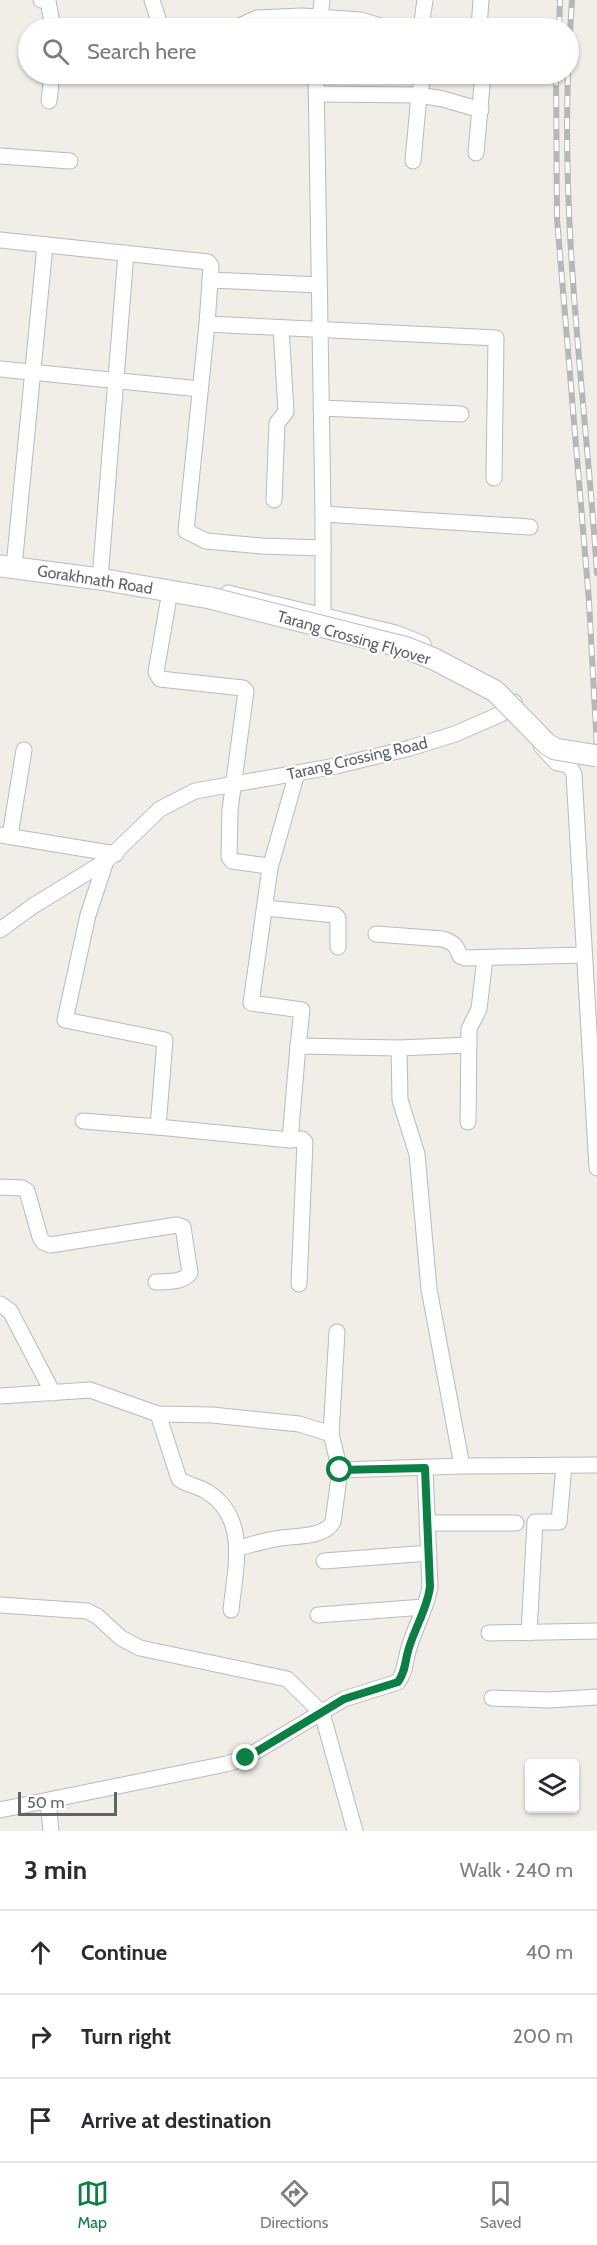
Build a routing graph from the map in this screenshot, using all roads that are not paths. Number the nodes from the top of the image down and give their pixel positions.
1 (40, 0) edge
2 (50, 0) edge
3 (152, 0) edge
4 (322, 0) edge
5 (425, 0) edge
6 (481, 0) edge
7 (52, 18) edge
8 (158, 18) edge
9 (257, 18) edge
10 (307, 18) edge
11 (320, 18) edge
12 (422, 18) edge
13 (479, 18) edge
14 (51, 84) edge
15 (316, 84) edge
16 (422, 84) edge
17 (482, 84) edge
18 (316, 94) junction
19 (419, 95) junction
20 (49, 101) dead end
21 (481, 110) junction
22 (477, 153) dead end
23 (0, 156) edge
24 (70, 161) dead end
25 (413, 161) dead end
26 (0, 240) edge
27 (45, 244) junction
28 (126, 253) junction
29 (210, 280) junction
30 (320, 285) junction
31 (207, 324) junction
32 (281, 328) junction
33 (320, 330) junction
34 (0, 369) edge
35 (33, 372) junction
36 (116, 381) junction
37 (200, 389) junction
38 (321, 408) junction
39 (461, 414) dead end
40 (494, 478) dead end
41 (274, 500) dead end
42 (323, 514) junction
43 (530, 527) dead end
44 (323, 548) junction
45 (7, 567) edge
46 (100, 579) junction
47 (190, 594) junction
48 (323, 615) junction
49 (514, 701) junction
50 (24, 750) dead end
51 (597, 756) edge
52 (297, 772) junction
53 (233, 783) junction
54 (5, 836) edge
55 (111, 857) junction
56 (270, 868) junction
57 (266, 908) junction
58 (0, 930) edge
59 (376, 934) dead end
60 (338, 947) dead end
61 (584, 955) junction
62 (485, 958) junction
63 (469, 1045) junction
64 (298, 1046) junction
65 (399, 1048) junction
66 (83, 1121) dead end
67 (468, 1122) dead end
68 (158, 1127) junction
69 (290, 1140) junction
70 (597, 1168) edge
71 (0, 1187) edge
72 (156, 1282) dead end
73 (299, 1284) dead end
74 (0, 1304) edge
75 (337, 1332) dead end
76 (53, 1393) junction
77 (0, 1396) edge
78 (159, 1413) junction
79 (331, 1434) junction
80 (564, 1465) junction
81 (597, 1465) edge
82 (462, 1466) junction
83 (425, 1468) junction
84 (340, 1470) junction
85 (427, 1523) junction
86 (516, 1523) dead end
87 (238, 1548) junction
88 (429, 1552) junction
89 (324, 1561) dead end
90 (0, 1605) edge
91 (424, 1607) junction
92 (231, 1610) dead end
93 (318, 1615) dead end
94 (597, 1631) edge
95 (529, 1632) junction
96 (489, 1633) dead end
97 (597, 1697) edge
98 (492, 1698) dead end
99 (322, 1713) junction
100 (48, 1802) junction
101 (0, 1810) edge
102 (51, 1831) edge
103 (355, 1831) edge

1 - 2 street
2 - 7 street
3 - 8 street
4 - 11 street
5 - 12 street
6 - 13 street
9 - 10 street
14 - 20 street
15 - 18 street
16 - 19 street
17 - 21 street
18 - 19 street
18 - 30 street
19 - 21 street
19 - 25 street
21 - 22 street
23 - 24 street
26 - 27 street
27 - 28 street
27 - 35 street
28 - 29 street
28 - 36 street
29 - 30 street
29 - 31 street
30 - 33 street
31 - 32 street
31 - 37 street
32 - 33 street
32 - 41 street
33 - 38 street
33 - 40 street
34 - 35 street
35 - 36 street
35 - 45 street
36 - 37 street
36 - 46 street
37 - 44 street
38 - 39 street
38 - 42 street
42 - 43 street
42 - 44 street
44 - 48 street
45 - 46 main road, Gorakhnath Road
46 - 47 main road, Gorakhnath Road
47 - 48 street
47 - 51 main road, Tarang Crossing Flyover, bridge
47 - 53 street
48 - 49 street
49 - 52 street, Tarang Crossing Road
49 - 61 street
50 - 54 street
52 - 53 street, Tarang Crossing Road
52 - 56 street
53 - 55 street, Tarang Crossing Road
53 - 56 street
54 - 55 street
55 - 58 street
55 - 68 street
56 - 57 street
57 - 60 street
57 - 64 street
59 - 62 street
61 - 62 street
61 - 70 street
62 - 63 street
63 - 65 street
63 - 67 street
64 - 65 street
64 - 69 street
65 - 82 street
66 - 68 street
68 - 69 street
69 - 73 street
71 - 72 street
74 - 76 street
75 - 79 street
76 - 77 street
76 - 78 street
78 - 79 street
78 - 87 street
79 - 84 street
80 - 81 street
80 - 82 street
80 - 95 street
82 - 83 street
83 - 84 street
83 - 85 street
84 - 87 street
85 - 86 street
85 - 88 street
87 - 92 street
88 - 89 street
88 - 91 street
90 - 99 street
91 - 93 street
91 - 99 street
94 - 95 street
95 - 96 street
97 - 98 street
99 - 100 street
99 - 103 street
100 - 101 street
100 - 102 street

